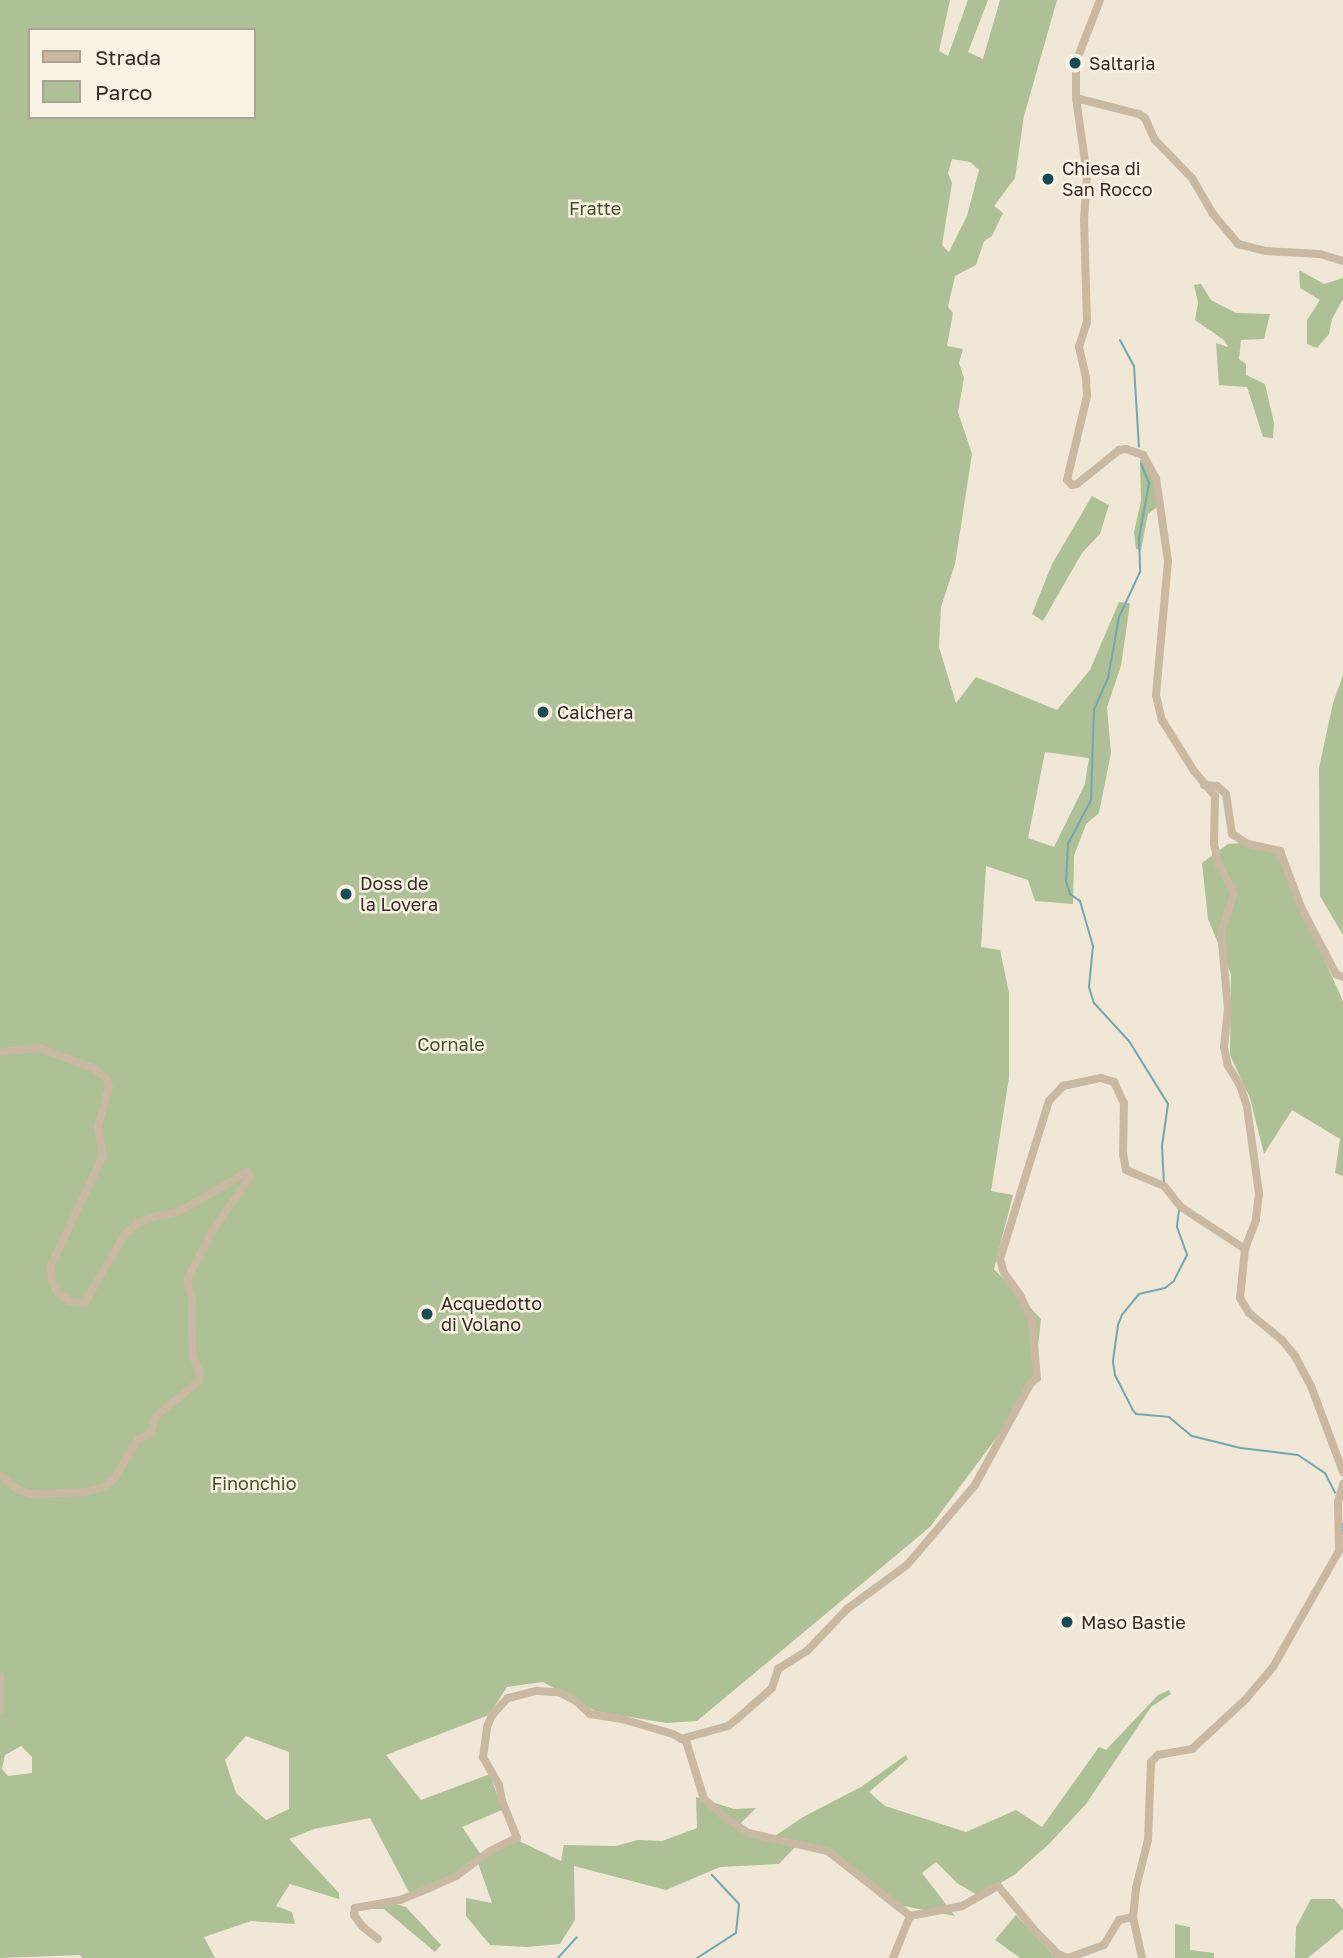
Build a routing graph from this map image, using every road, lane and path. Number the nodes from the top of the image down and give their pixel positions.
1 (1100, 0) edge
2 (1075, 102) junction
3 (1343, 261) edge
4 (1204, 785) junction
5 (1343, 977) edge
6 (0, 1052) edge
7 (1245, 1249) junction
8 (1343, 1472) edge
9 (0, 1475) edge
10 (1343, 1485) edge
11 (0, 1676) edge
12 (0, 1710) edge
13 (681, 1738) junction
14 (910, 1916) junction
15 (1133, 1917) junction
16 (378, 1939) dead end
17 (894, 1958) edge
18 (1142, 1958) edge

1 - 2 street
2 - 3 street
2 - 4 street
4 - 5 street
4 - 7 street
6 - 9 street
7 - 8 street
7 - 13 street
10 - 15 street
11 - 12 street
13 - 14 street
13 - 16 street
14 - 15 street
14 - 17 street
15 - 18 street

